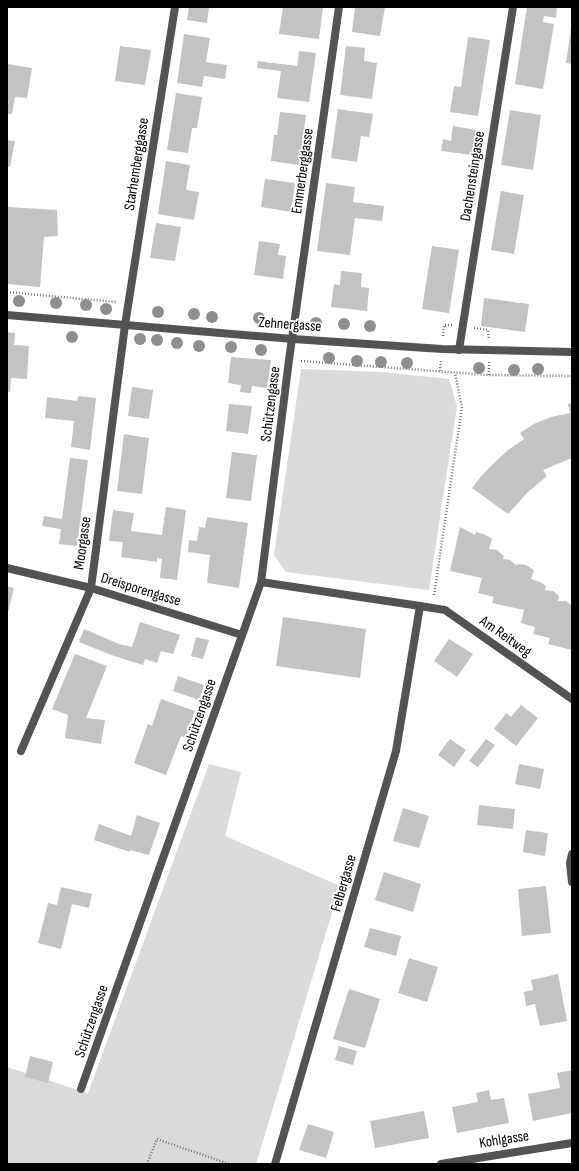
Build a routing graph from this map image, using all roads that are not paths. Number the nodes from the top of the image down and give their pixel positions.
1 (175, 7) edge
2 (339, 7) edge
3 (513, 7) edge
4 (7, 315) edge
5 (125, 325) junction
6 (293, 339) junction
7 (459, 350) junction
8 (572, 352) edge
9 (7, 568) edge
10 (261, 582) junction
11 (90, 588) junction
12 (420, 606) junction
13 (242, 635) junction
14 (572, 700) edge
15 (21, 751) dead end
16 (572, 854) edge
17 (572, 882) edge
18 (81, 1089) dead end
19 (572, 1143) edge
20 (274, 1164) edge
21 (441, 1164) edge

1 - 5 street, Starhemberggasse
2 - 6 street, Emmerberggasse
3 - 7 street, Dachensteingasse
4 - 5 street, Zehnergasse
5 - 6 street, Zehnergasse
5 - 11 street, Moorgasse
6 - 7 street, Zehnergasse
6 - 10 street, Schützengasse
7 - 8 street, Zehnergasse
9 - 11 street, Dreisporengasse
10 - 12 street, Am Reitweg
10 - 13 street, Schützengasse
11 - 13 street, Dreisporengasse
11 - 15 street, Moorgasse
12 - 14 street, Am Reitweg
12 - 20 street, Felbergasse
13 - 18 street, Schützengasse
16 - 17 street
19 - 21 street, Kohlgasse

